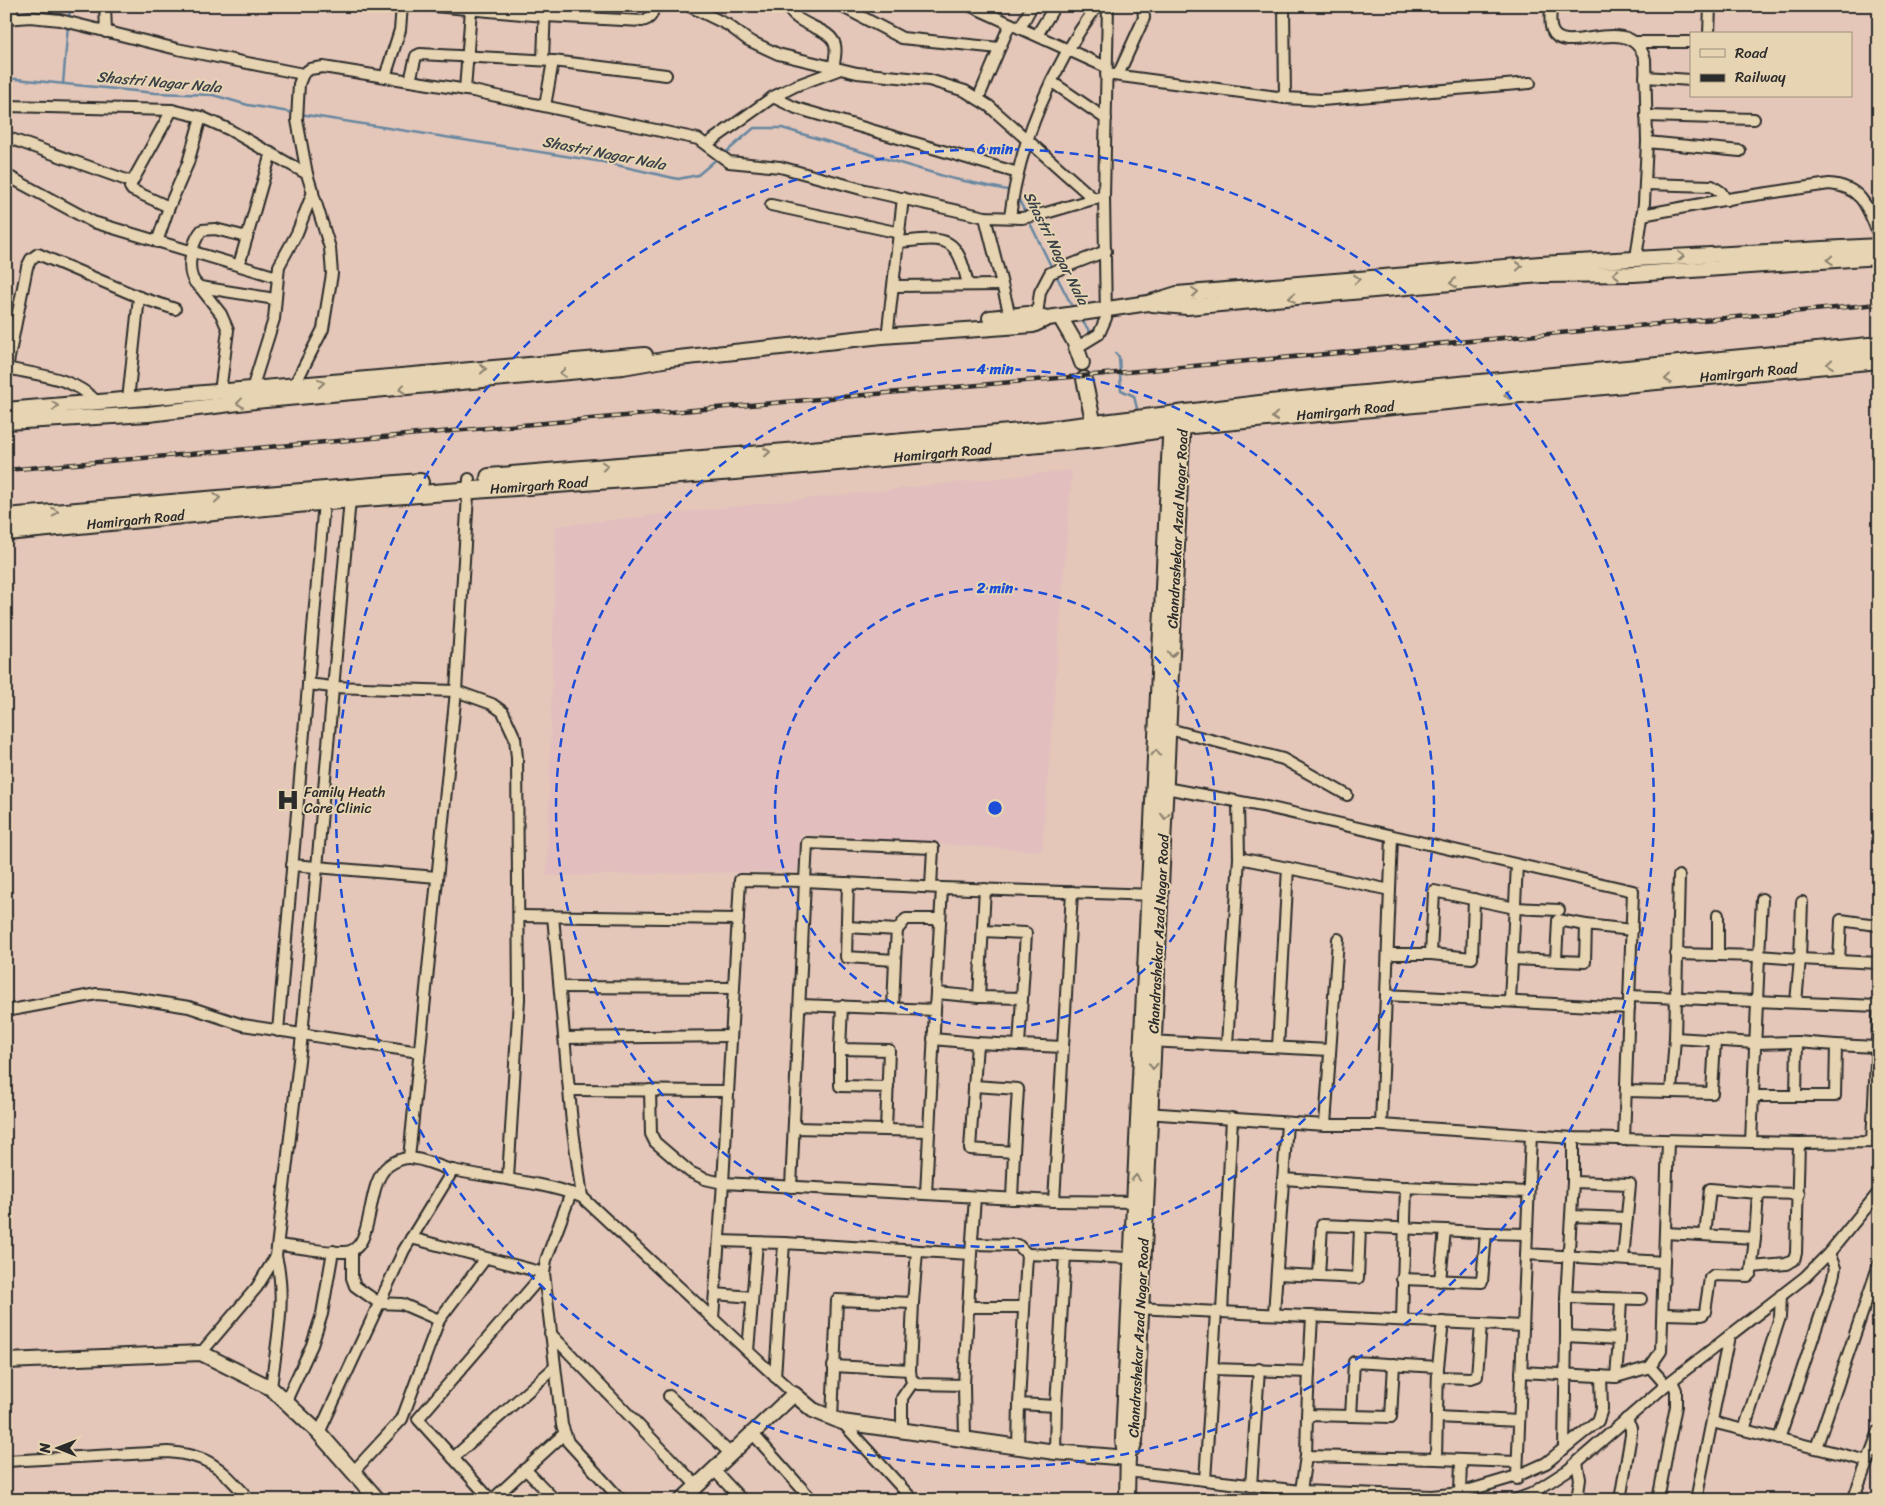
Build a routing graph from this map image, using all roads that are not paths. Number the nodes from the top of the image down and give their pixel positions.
1 (105, 6) edge
2 (402, 6) edge
3 (434, 6) edge
4 (654, 6) edge
5 (689, 6) edge
6 (788, 6) edge
7 (841, 6) edge
8 (970, 6) edge
9 (1032, 6) edge
10 (1055, 6) edge
11 (1097, 6) edge
12 (1108, 6) edge
13 (1144, 6) edge
14 (1284, 6) edge
15 (1551, 6) edge
16 (1710, 6) edge
17 (470, 9) junction
18 (545, 11) edge
19 (10, 13) edge
20 (1010, 24) junction
21 (1020, 28) junction
22 (106, 32) junction
23 (1709, 32) edge
24 (1037, 35) junction
25 (1637, 42) junction
26 (1690, 42) edge
27 (999, 48) junction
28 (1068, 49) junction
29 (467, 55) junction
30 (548, 61) junction
31 (836, 69) junction
32 (1106, 70) junction
33 (303, 74) junction
34 (1118, 75) junction
35 (666, 76) dead end
36 (385, 77) junction
37 (1645, 77) junction
38 (1690, 80) edge
39 (410, 81) junction
40 (1052, 82) junction
41 (1530, 83) dead end
42 (465, 90) junction
43 (774, 97) junction
44 (1285, 98) junction
45 (978, 99) junction
46 (6, 106) edge
47 (545, 106) junction
48 (172, 110) junction
49 (1646, 116) junction
50 (201, 117) junction
51 (1106, 119) junction
52 (1754, 119) dead end
53 (6, 136) edge
54 (1027, 142) junction
55 (1647, 142) junction
56 (710, 147) junction
57 (1740, 152) dead end
58 (270, 153) junction
59 (307, 174) junction
60 (6, 175) edge
61 (1017, 176) junction
62 (132, 182) junction
63 (1645, 184) junction
64 (313, 192) junction
65 (903, 198) junction
66 (1099, 198) junction
67 (1726, 200) junction
68 (771, 205) dead end
69 (169, 207) junction
70 (1642, 215) junction
71 (985, 217) junction
72 (1010, 218) junction
73 (1879, 236) edge
74 (247, 237) junction
75 (899, 238) junction
76 (157, 242) junction
77 (1879, 246) edge
78 (192, 251) junction
79 (1106, 251) junction
80 (1879, 257) edge
81 (1636, 258) junction
82 (240, 265) junction
83 (277, 277) junction
84 (968, 285) junction
85 (1002, 285) junction
86 (200, 286) junction
87 (894, 286) junction
88 (140, 297) junction
89 (275, 299) junction
90 (1148, 303) junction
91 (175, 309) dead end
92 (1101, 310) junction
93 (1010, 316) junction
94 (1054, 316) junction
95 (888, 329) junction
96 (1879, 345) edge
97 (1076, 348) junction
98 (1879, 360) edge
99 (1082, 363) dead end
100 (7, 370) edge
101 (1084, 379) dead end
102 (294, 385) junction
103 (252, 389) junction
104 (220, 392) junction
105 (288, 398) junction
106 (128, 400) junction
107 (97, 402) junction
108 (6, 410) edge
109 (1177, 420) junction
110 (6, 422) edge
111 (1094, 425) junction
112 (468, 484) junction
113 (350, 499) junction
114 (324, 502) junction
115 (6, 517) edge
116 (6, 532) edge
117 (308, 684) junction
118 (332, 687) junction
119 (456, 691) junction
120 (1169, 730) junction
121 (1160, 787) junction
122 (1347, 795) dead end
123 (1238, 802) junction
124 (1392, 837) junction
125 (1239, 858) junction
126 (292, 864) junction
127 (1517, 865) junction
128 (317, 866) junction
129 (1288, 868) junction
130 (1679, 876) dead end
131 (437, 877) junction
132 (805, 881) junction
133 (848, 883) junction
134 (936, 888) junction
135 (985, 889) junction
136 (1390, 890) junction
137 (1072, 892) junction
138 (1155, 895) junction
139 (1474, 899) junction
140 (1762, 899) dead end
141 (1802, 902) dead end
142 (1515, 908) junction
143 (1559, 910) dead end
144 (1718, 915) dead end
145 (519, 916) junction
146 (553, 916) junction
147 (738, 919) junction
148 (940, 919) junction
149 (1586, 924) junction
150 (1876, 926) dead end
151 (847, 927) junction
152 (897, 930) junction
153 (1632, 930) junction
154 (983, 931) junction
155 (1338, 939) dead end
156 (1388, 954) junction
157 (1430, 954) junction
158 (1676, 954) junction
159 (1718, 955) junction
160 (1759, 956) junction
161 (1512, 959) junction
162 (1800, 959) junction
163 (895, 960) junction
164 (1556, 960) junction
165 (1839, 961) junction
166 (1879, 963) edge
167 (560, 986) junction
168 (734, 988) junction
169 (936, 993) junction
170 (1386, 995) junction
171 (1629, 996) junction
172 (979, 997) junction
173 (1675, 997) junction
174 (1022, 998) junction
175 (1879, 999) edge
176 (1510, 1000) junction
177 (1757, 1001) junction
178 (1796, 1002) junction
179 (800, 1005) junction
180 (842, 1006) junction
181 (1878, 1006) edge
182 (893, 1008) junction
183 (1629, 1008) junction
184 (935, 1010) junction
185 (6, 1011) edge
186 (278, 1031) junction
187 (302, 1035) junction
188 (731, 1036) junction
189 (565, 1038) junction
190 (1675, 1038) junction
191 (934, 1039) junction
192 (1148, 1041) junction
193 (1715, 1041) junction
194 (1797, 1042) junction
195 (1756, 1043) junction
196 (977, 1044) junction
197 (1019, 1044) junction
198 (1227, 1044) junction
199 (1836, 1045) junction
200 (1063, 1047) junction
201 (1278, 1047) junction
202 (1876, 1047) junction
203 (840, 1048) junction
204 (1330, 1050) junction
205 (419, 1052) junction
206 (974, 1086) junction
207 (888, 1087) junction
208 (569, 1090) junction
209 (650, 1090) junction
210 (1876, 1090) edge
211 (728, 1091) junction
212 (1626, 1091) junction
213 (1671, 1092) junction
214 (1753, 1096) junction
215 (1796, 1096) junction
216 (1144, 1113) junction
217 (1232, 1118) junction
218 (1287, 1123) junction
219 (1325, 1125) junction
220 (1381, 1125) junction
221 (794, 1128) junction
222 (886, 1130) junction
223 (929, 1132) junction
224 (1531, 1134) junction
225 (1573, 1138) junction
226 (1624, 1140) junction
227 (1668, 1141) junction
228 (1751, 1142) junction
229 (1875, 1142) edge
230 (1799, 1143) junction
231 (1014, 1152) junction
232 (409, 1158) junction
233 (453, 1170) junction
234 (508, 1178) junction
235 (1283, 1179) junction
236 (1573, 1182) junction
237 (723, 1183) junction
238 (791, 1187) junction
239 (1406, 1187) junction
240 (1528, 1192) junction
241 (1879, 1192) edge
242 (571, 1193) junction
243 (1758, 1193) junction
244 (926, 1194) junction
245 (1799, 1194) junction
246 (975, 1197) junction
247 (582, 1198) junction
248 (1012, 1199) junction
249 (1054, 1201) junction
250 (1140, 1202) junction
251 (1571, 1216) junction
252 (1627, 1218) junction
253 (1360, 1227) junction
254 (1403, 1229) junction
255 (1445, 1230) junction
256 (1486, 1233) junction
257 (1665, 1233) junction
258 (1526, 1234) junction
259 (1705, 1235) junction
260 (411, 1238) junction
261 (1755, 1238) junction
262 (719, 1241) junction
263 (757, 1242) junction
264 (784, 1244) junction
265 (278, 1245) junction
266 (972, 1249) junction
267 (332, 1251) junction
268 (352, 1251) junction
269 (917, 1251) junction
270 (1829, 1253) junction
271 (1027, 1254) junction
272 (1526, 1254) junction
273 (1065, 1255) junction
274 (276, 1256) junction
275 (1569, 1257) junction
276 (485, 1258) junction
277 (1132, 1258) junction
278 (1623, 1259) junction
279 (1664, 1262) junction
280 (1879, 1264) edge
281 (1752, 1266) junction
282 (544, 1273) junction
283 (1277, 1274) junction
284 (1319, 1276) junction
285 (1402, 1279) junction
286 (1440, 1281) junction
287 (715, 1294) junction
288 (1781, 1295) junction
289 (752, 1297) junction
290 (1566, 1297) junction
291 (1621, 1299) junction
292 (1641, 1299) dead end
293 (379, 1303) junction
294 (913, 1303) junction
295 (968, 1307) junction
296 (1024, 1307) junction
297 (1135, 1308) junction
298 (1219, 1312) junction
299 (1274, 1314) junction
300 (1664, 1314) junction
301 (1312, 1316) junction
302 (713, 1318) junction
303 (439, 1320) junction
304 (1402, 1320) junction
305 (1443, 1322) junction
306 (1481, 1324) junction
307 (1523, 1326) junction
308 (550, 1333) junction
309 (1566, 1336) junction
310 (1729, 1336) junction
311 (1619, 1339) junction
312 (748, 1351) junction
313 (201, 1354) junction
314 (6, 1361) edge
315 (1394, 1364) junction
316 (833, 1366) junction
317 (555, 1367) junction
318 (1259, 1368) junction
319 (1212, 1369) junction
320 (910, 1370) junction
321 (1309, 1372) junction
322 (1438, 1372) junction
323 (1521, 1372) junction
324 (1565, 1374) junction
325 (1601, 1376) junction
326 (1660, 1376) junction
327 (1616, 1377) junction
328 (774, 1378) junction
329 (913, 1382) junction
330 (964, 1385) junction
331 (271, 1388) junction
332 (794, 1394) junction
333 (669, 1396) dead end
334 (286, 1400) junction
335 (1019, 1404) junction
336 (1056, 1406) junction
337 (408, 1408) junction
338 (1307, 1415) junction
339 (1351, 1416) junction
340 (1437, 1417) junction
341 (418, 1419) junction
342 (1626, 1419) junction
343 (837, 1420) junction
344 (1519, 1421) junction
345 (1712, 1422) junction
346 (1744, 1430) junction
347 (1879, 1431) edge
348 (902, 1432) junction
349 (319, 1433) junction
350 (564, 1434) junction
351 (753, 1434) junction
352 (1780, 1439) junction
353 (965, 1440) junction
354 (1018, 1447) junction
355 (1816, 1448) junction
356 (1564, 1449) junction
357 (1055, 1452) junction
358 (731, 1454) junction
359 (1306, 1456) junction
360 (453, 1458) junction
361 (1436, 1459) junction
362 (1128, 1460) junction
363 (1461, 1460) junction
364 (1868, 1460) junction
365 (6, 1461) edge
366 (1517, 1462) junction
367 (1577, 1463) junction
368 (525, 1470) junction
369 (714, 1470) junction
370 (354, 1471) junction
371 (1205, 1480) junction
372 (1517, 1480) junction
373 (697, 1486) junction
374 (1251, 1486) junction
375 (1302, 1491) junction
376 (1460, 1492) junction
377 (1128, 1499) edge
378 (1518, 1499) edge
379 (250, 1500) edge
380 (378, 1500) edge
381 (492, 1500) edge
382 (555, 1500) edge
383 (621, 1500) edge
384 (682, 1500) edge
385 (742, 1500) edge
386 (812, 1500) edge
387 (913, 1500) edge
388 (1577, 1500) edge
389 (1620, 1500) edge
390 (1658, 1500) edge
391 (1696, 1500) edge
392 (1853, 1500) edge

1 - 22 street
2 - 36 street
3 - 17 street
4 - 18 street
5 - 31 street
6 - 31 street
7 - 27 street
8 - 20 street
9 - 21 street
10 - 24 street
11 - 28 street
12 - 32 street
13 - 34 street
14 - 44 street
15 - 25 street
16 - 23 street
17 - 18 street
17 - 29 street
18 - 30 street
19 - 22 street
20 - 21 street
20 - 27 street
21 - 24 street
22 - 33 street
24 - 28 street
25 - 26 street
25 - 37 street
27 - 45 street
28 - 32 street
28 - 40 street
29 - 30 street
29 - 39 street
29 - 42 street
30 - 35 street
30 - 47 street
31 - 43 street
31 - 45 street
32 - 34 street
32 - 51 street
33 - 36 street
33 - 59 street
34 - 44 street
36 - 39 street
37 - 38 street
37 - 49 street
39 - 42 street
40 - 51 street
40 - 54 street
41 - 44 street
42 - 47 street
43 - 56 street
43 - 61 street
45 - 54 street
46 - 48 street
47 - 56 street
48 - 50 street
48 - 62 street
49 - 52 street
49 - 55 street
50 - 58 street
50 - 69 street
51 - 66 street
53 - 62 street
54 - 61 street
54 - 66 street
55 - 57 street
55 - 63 street
56 - 65 street
58 - 59 street
58 - 74 street
59 - 64 street
60 - 76 street
61 - 72 street
62 - 69 street
63 - 67 street
63 - 70 street
64 - 83 street
64 - 102 street
65 - 71 street
65 - 75 street
66 - 72 street
66 - 79 street
67 - 70 street
67 - 73 street
68 - 75 street
69 - 76 street
70 - 81 street
71 - 72 street
71 - 85 street
74 - 78 street
74 - 82 street
75 - 84 street
75 - 87 street
76 - 78 street
81 -> 77 street
78 - 82 street
78 - 86 street
79 - 92 street
79 - 94 street
80 -> 90 street
90 -> 81 street
82 - 83 street
83 - 89 street
84 - 85 street
84 - 87 street
85 - 93 street
86 - 89 street
86 - 104 street
87 - 95 street
88 - 91 street
88 - 100 street
88 - 106 street
89 - 103 street
90 - 92 street
92 - 94 street
92 - 97 street
93 - 94 street
93 - 95 street
94 - 97 street
94 -> 105 street
102 -> 95 street
96 - 109 main road, Hamirgarh Road
97 - 99 street
98 -> 109 main road, Hamirgarh Road
100 - 107 street
101 - 111 street
102 - 103 street
102 - 105 street
103 - 104 street
104 - 106 street
105 -> 110 street
106 - 107 street
108 -> 107 street
109 - 111 main road, Hamirgarh Road
109 - 112 main road, Hamirgarh Road
109 -> 120 street, Chandrashekar Azad Nagar Road
121 -> 109 street, Chandrashekar Azad Nagar Road
112 -> 111 main road, Hamirgarh Road
112 - 113 main road, Hamirgarh Road
115 -> 112 main road, Hamirgarh Road
112 - 119 street
113 - 114 main road, Hamirgarh Road
113 - 118 street
114 - 116 main road, Hamirgarh Road
114 - 117 street
117 - 118 street
117 - 126 street
118 - 119 street
118 - 128 street
119 - 131 street
119 - 145 street
120 - 121 street, Chandrashekar Azad Nagar Road
120 - 122 street
121 - 123 street
121 - 138 street, Chandrashekar Azad Nagar Road
123 - 124 street
123 - 125 street
124 - 127 street
124 - 136 street
125 - 129 street
125 - 198 street
126 - 128 street
126 - 186 street
127 - 142 street
127 - 153 street
128 - 131 street
128 - 187 street
129 - 136 street
129 - 201 street
130 - 158 street
131 - 205 street
132 - 133 street
132 - 134 street
132 - 147 street
132 - 179 street
133 - 134 street
133 - 151 street
134 - 135 street
134 - 148 street
135 - 137 street
135 - 154 street
136 - 156 street
137 - 138 street
137 - 200 street
138 - 192 street, Chandrashekar Azad Nagar Road
139 - 142 street
139 - 157 street
139 - 157 street
140 - 160 street
141 - 162 street
142 - 143 street
142 - 161 street
144 - 159 street
145 - 146 street
145 - 234 street
146 - 147 street
146 - 167 street
147 - 168 street
148 - 152 street
148 - 169 street
149 - 153 street
149 - 164 street
149 - 164 street
150 - 165 street
151 - 152 street
151 - 163 street
152 - 163 street
153 - 171 street
154 - 172 street
154 - 174 street
155 - 204 street
156 - 157 street
156 - 170 street
158 - 159 street
158 - 173 street
159 - 160 street
160 - 162 street
160 - 177 street
161 - 164 street
161 - 176 street
162 - 165 street
162 - 178 street
163 - 182 street
165 - 166 street
167 - 168 street
167 - 189 street
168 - 188 street
169 - 172 street
169 - 184 street
170 - 176 street
170 - 220 street
171 - 173 street
171 - 183 street
172 - 174 street
173 - 177 street
173 - 190 street
174 - 197 street
175 - 181 street
176 - 183 street
177 - 178 street
177 - 195 street
178 - 181 street
179 - 180 street
179 - 221 street
180 - 182 street
180 - 203 street
181 - 202 street
182 - 184 street
183 - 212 street
184 - 191 street
185 - 186 street
186 - 187 street
187 - 205 street
187 - 265 street
188 - 189 street
188 - 211 street
189 - 208 street
190 - 193 street
190 - 213 street
191 - 196 street
191 - 223 street
192 - 198 street
192 - 216 street, Chandrashekar Azad Nagar Road
193 - 195 street
193 - 213 street
194 - 195 street
194 - 199 street
194 - 215 street
195 - 214 street
196 - 197 street
196 - 206 street
197 - 200 street
198 - 201 street
199 - 202 street
199 - 215 street
200 - 249 street
201 - 204 street
202 - 210 street
203 - 207 street
203 - 207 street
204 - 219 street
205 - 232 street
206 - 231 street
206 - 231 street
207 - 222 street
208 - 209 street
208 - 247 street
209 - 211 street
209 - 237 street
210 - 229 street
211 - 237 street
212 - 213 street
212 - 226 street
214 - 215 street
214 - 228 street
216 - 217 street
216 - 250 street, Chandrashekar Azad Nagar Road
217 - 218 street
217 - 298 street
218 - 219 street
218 - 235 street
219 - 220 street
220 - 224 street
221 - 222 street
221 - 238 street
222 - 223 street
223 - 244 street
224 - 225 street
224 - 240 street
225 - 226 street
225 - 236 street
226 - 227 street
227 - 228 street
227 - 257 street
228 - 230 street
229 - 230 street
230 - 245 street
231 - 248 street
232 - 233 street
232 - 268 street
233 - 234 street
233 - 260 street
234 - 242 street
235 - 239 street
235 - 283 street
236 - 251 street
236 - 252 street
237 - 238 street
237 - 262 street
238 - 244 street
239 - 240 street
239 - 254 street
240 - 258 street
241 - 270 street
242 - 247 street
242 - 282 street
243 - 245 street
243 - 259 street
243 - 261 street
244 - 246 street
245 - 281 street
246 - 248 street
246 - 266 street
247 - 302 street
248 - 249 street
249 - 250 street
250 - 277 street, Chandrashekar Azad Nagar Road
250 - 297 street, Chandrashekar Azad Nagar Road
251 - 252 street
251 - 275 street
252 - 278 street
253 - 254 street
253 - 284 street
253 - 284 street
254 - 255 street
254 - 285 street
255 - 256 street
255 - 286 street
256 - 258 street
256 - 286 street
257 - 259 street
257 - 279 street
258 - 272 street
259 - 261 street
260 - 276 street
260 - 293 street
261 - 281 street
262 - 263 street
262 - 287 street
263 - 264 street
263 - 289 street
264 - 269 street
264 - 328 street
265 - 267 street
265 - 274 street
266 - 269 street
266 - 271 street
266 - 295 street
267 - 268 street
267 - 334 street
268 - 293 street
269 - 294 street
270 - 288 street
270 - 352 street
271 - 273 street
271 - 296 street
272 - 275 street
272 - 307 street
273 - 277 street
273 - 336 street
274 - 313 street
274 - 331 street
275 - 278 street
275 - 290 street
276 - 282 street
276 - 303 street
277 - 297 street, Chandrashekar Azad Nagar Road
278 - 279 street
279 - 300 street
280 - 355 street
281 - 300 street
282 - 308 street
282 - 341 street
283 - 284 street
283 - 299 street
285 - 286 street
285 - 304 street
287 - 289 street
287 - 302 street
288 - 310 street
288 - 346 street
289 - 312 street
290 - 291 street
290 - 309 street
291 - 292 street
291 - 311 street
293 - 303 street
293 - 349 street
294 - 316 street
294 - 320 street
295 - 296 street
295 - 330 street
296 - 335 street
297 - 298 street
297 - 362 street, Chandrashekar Azad Nagar Road
298 - 299 street
298 - 319 street
299 - 301 street
300 - 326 street
301 - 304 street
301 - 321 street
302 - 312 street
303 - 337 street
304 - 305 street
305 - 306 street
305 - 322 street
306 - 307 street
306 - 322 street
307 - 323 street
308 - 317 street
308 - 373 street
309 - 311 street
309 - 324 street
310 - 326 street
310 - 345 street
311 - 327 street
312 - 328 street
313 - 314 street
313 - 331 street
315 - 322 street
315 - 339 street
315 - 339 street
316 - 320 street
316 - 343 street
317 - 350 street
317 - 360 street
318 - 319 street
318 - 321 street
318 - 374 street
319 - 371 street
320 - 329 street
321 - 338 street
322 - 340 street
323 - 324 street
323 - 344 street
324 - 325 street
324 - 356 street
325 - 327 street
325 - 356 street
326 - 327 street
326 - 342 street
326 - 390 street
328 - 332 street
329 - 330 street
329 - 348 street
330 - 353 street
331 - 334 street
332 - 343 street
332 - 351 street
333 - 358 street
334 - 349 street
335 - 336 street
335 - 354 street
336 - 357 street
337 - 341 street
337 - 370 street
338 - 339 street
338 - 359 street
340 - 344 street
340 - 361 street
341 - 360 street
342 - 367 street
342 - 389 street
343 - 348 street
343 - 387 street
344 - 366 street
345 - 346 street
345 - 391 street
346 - 352 street
347 - 364 street
348 - 353 street
349 - 370 street
350 - 368 street
350 - 383 street
351 - 358 street
351 - 386 street
352 - 355 street
353 - 354 street
354 - 357 street
355 - 364 street
356 - 372 street
357 - 362 street
358 - 369 street
359 - 361 street
359 - 375 street
360 - 381 street
361 - 363 street
362 - 371 street
362 - 377 street, Chandrashekar Azad Nagar Road
363 - 366 street
363 - 376 street
364 - 392 street
365 - 379 street
366 - 372 street
367 - 378 street
367 - 388 street
368 - 381 street
368 - 382 street
369 - 373 street
369 - 385 street
370 - 380 street
371 - 374 street
372 - 376 street
372 - 378 street
373 - 384 street
374 - 375 street
375 - 376 street

